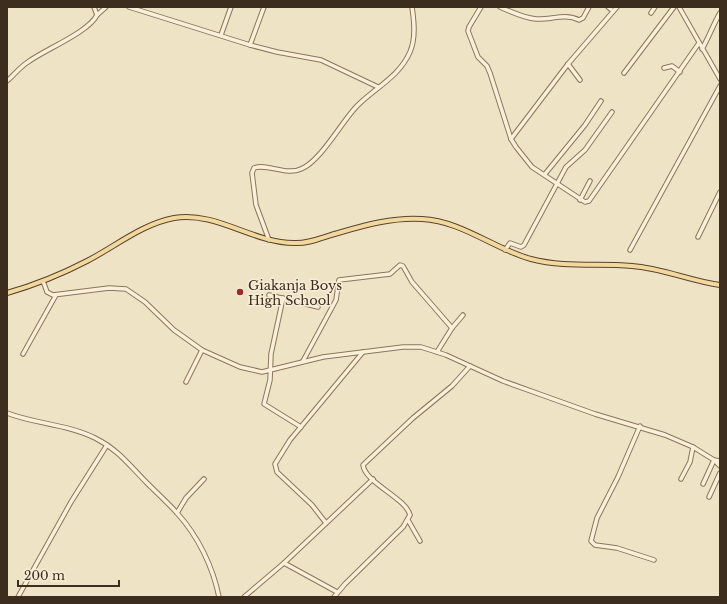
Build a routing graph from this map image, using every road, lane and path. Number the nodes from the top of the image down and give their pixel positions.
1 (94, 7) edge
2 (106, 7) edge
3 (129, 7) edge
4 (231, 7) edge
5 (264, 7) edge
6 (412, 7) edge
7 (481, 7) edge
8 (500, 7) edge
9 (589, 7) edge
10 (608, 7) edge
11 (617, 7) edge
12 (655, 7) edge
13 (674, 7) edge
14 (679, 7) edge
15 (614, 11) junction
16 (652, 13) dead end
17 (720, 13) edge
18 (97, 15) junction
19 (221, 35) junction
20 (698, 43) junction
21 (250, 44) junction
22 (702, 49) junction
23 (568, 64) junction
24 (664, 68) dead end
25 (680, 72) junction
26 (624, 73) dead end
27 (720, 79) edge
28 (580, 80) dead end
29 (7, 81) edge
30 (720, 86) edge
31 (378, 87) junction
32 (601, 101) dead end
33 (612, 112) dead end
34 (511, 139) junction
35 (545, 174) junction
36 (590, 181) dead end
37 (558, 184) junction
38 (720, 192) edge
39 (580, 200) junction
40 (698, 237) dead end
41 (269, 241) junction
42 (504, 250) junction
43 (630, 250) dead end
44 (43, 281) junction
45 (720, 285) edge
46 (7, 293) edge
47 (56, 295) junction
48 (269, 295) dead end
49 (283, 298) junction
50 (318, 306) dead end
51 (463, 315) dead end
52 (452, 328) junction
53 (202, 350) junction
54 (363, 352) junction
55 (437, 352) junction
56 (23, 354) dead end
57 (304, 361) junction
58 (470, 366) junction
59 (270, 370) junction
60 (186, 382) dead end
61 (7, 413) edge
62 (640, 426) junction
63 (301, 428) junction
64 (107, 445) junction
65 (694, 447) junction
66 (714, 460) junction
67 (720, 461) edge
68 (720, 466) edge
69 (720, 473) edge
70 (204, 479) dead end
71 (373, 479) junction
72 (681, 480) dead end
73 (703, 484) dead end
74 (709, 497) dead end
75 (177, 513) junction
76 (408, 520) junction
77 (326, 523) junction
78 (420, 541) dead end
79 (654, 560) dead end
80 (284, 563) junction
81 (337, 592) junction
82 (18, 597) edge
83 (219, 597) edge
84 (244, 597) edge
85 (334, 597) edge

1 - 18 street
2 - 18 street
3 - 19 street
4 - 19 street
5 - 21 street
6 - 31 street
7 - 34 street
8 - 9 street
10 - 15 street
11 - 15 street
12 - 16 street
13 - 26 street
14 - 20 street
15 - 23 street
17 - 22 street
18 - 29 street
19 - 21 street
20 - 22 street
20 - 25 street
21 - 31 street
22 - 27 street
23 - 28 street
23 - 34 street
24 - 25 street
25 - 39 street
30 - 43 street
31 - 41 street
32 - 35 street
33 - 37 street
34 - 35 street
35 - 37 street
36 - 39 street
37 - 39 street
37 - 42 street
38 - 40 street
41 - 42 main road
41 - 44 main road
42 - 45 main road
44 - 46 main road
44 - 47 street
47 - 53 street
47 - 56 street
48 - 49 street
49 - 50 street
49 - 59 street
51 - 52 street
52 - 55 street
52 - 57 street
53 - 59 street
53 - 60 street
54 - 55 street
54 - 57 street
54 - 63 street
55 - 58 street
57 - 59 street
58 - 62 street
58 - 71 street
59 - 63 street
61 - 64 street
62 - 65 street
62 - 79 street
63 - 77 street
64 - 75 street
64 - 82 street
65 - 66 street
65 - 72 street
66 - 67 street
66 - 68 street
66 - 73 street
69 - 74 street
70 - 75 street
71 - 76 street
71 - 77 street
75 - 83 street
76 - 78 street
76 - 81 street
77 - 80 street
80 - 81 street
80 - 84 street
81 - 85 street

